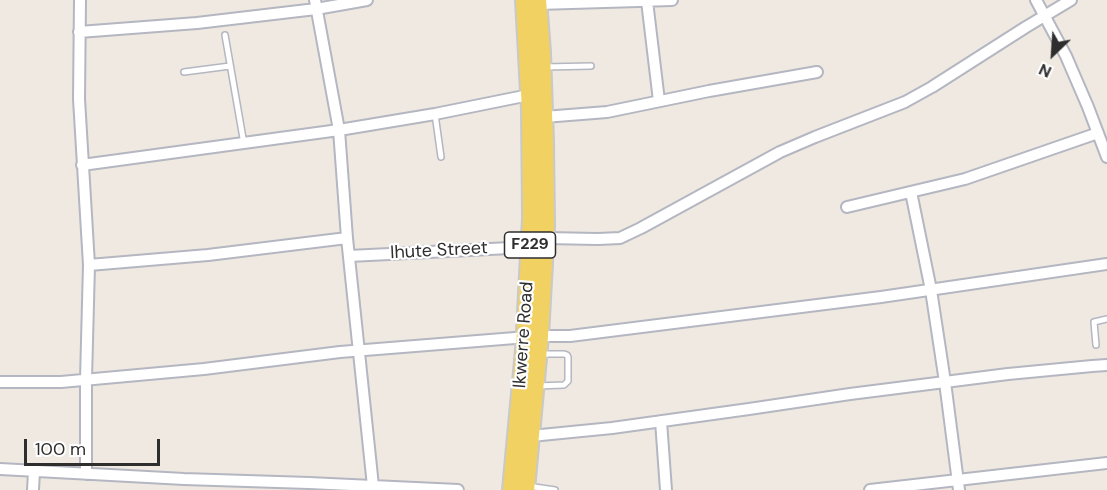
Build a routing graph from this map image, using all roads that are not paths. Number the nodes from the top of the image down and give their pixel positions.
1 (80, 0) edge
2 (367, 0) edge
3 (672, 0) edge
4 (1036, 0) edge
5 (1071, 0) edge
6 (533, 1) edge
7 (647, 1) edge
8 (315, 5) edge
9 (1044, 16) junction
10 (79, 32) junction
11 (225, 35) dead end
12 (230, 66) junction
13 (591, 66) dead end
14 (543, 68) junction
15 (184, 72) dead end
16 (817, 72) dead end
17 (529, 95) junction
18 (659, 101) junction
19 (435, 114) junction
20 (544, 117) junction
21 (339, 130) junction
22 (1098, 133) junction
23 (244, 144) junction
24 (441, 157) dead end
25 (1107, 158) edge
26 (82, 165) junction
27 (911, 192) junction
28 (847, 207) dead end
29 (347, 238) junction
30 (545, 238) junction
31 (530, 247) junction
32 (349, 256) junction
33 (1107, 264) edge
34 (89, 265) junction
35 (931, 290) junction
36 (1107, 319) edge
37 (532, 337) junction
38 (1095, 345) dead end
39 (359, 351) junction
40 (538, 354) junction
41 (1107, 365) edge
42 (86, 380) junction
43 (0, 381) edge
44 (945, 382) junction
45 (536, 386) junction
46 (661, 421) junction
47 (531, 436) junction
48 (1107, 463) edge
49 (0, 469) edge
50 (34, 471) junction
51 (86, 474) junction
52 (958, 485) edge
53 (308, 486) edge
54 (373, 486) junction
55 (521, 489) edge
56 (33, 490) edge
57 (458, 490) edge
58 (555, 490) edge
59 (666, 490) edge
60 (870, 490) edge

1 - 10 street
2 - 8 street
3 - 7 street
4 - 9 street
5 - 9 street
6 - 7 street
6 - 14 main road, Ikwerre Road / F229
6 - 17 main road, Ikwerre Road / F229
7 - 18 street
8 - 10 street
8 - 21 street
9 - 22 street
9 - 30 street
10 - 26 street
11 - 12 lane
12 - 15 lane
12 - 23 lane
13 - 14 lane
14 - 20 main road, Ikwerre Road / F229
16 - 18 street
17 - 19 street
17 - 31 main road, Ikwerre Road / F229
18 - 20 street
19 - 21 street
19 - 24 lane
20 - 30 main road, Ikwerre Road / F229
21 - 23 street
21 - 29 street
22 - 25 street
22 - 27 street
23 - 26 street
26 - 34 street
27 - 28 street
27 - 35 street
29 - 32 street
29 - 34 street
30 - 37 main road, Ikwerre Road / F229
31 - 32 street, Ihute Street
31 - 37 main road, Ikwerre Road / F229
32 - 39 street
33 - 35 street
34 - 42 street
35 - 37 street
35 - 44 street
36 - 38 lane
37 - 39 street
37 - 40 main road, Ikwerre Road / F229
37 - 55 main road, Ikwerre Road / F229
39 - 42 street
39 - 54 street
40 - 45 main road, Ikwerre Road / F229
40 - 45 lane
41 - 44 street
42 - 43 street
42 - 51 street
44 - 46 street
44 - 52 street
45 - 47 main road, Ikwerre Road / F229
46 - 47 street
46 - 59 street
47 - 55 main road, Ikwerre Road / F229
48 - 52 street
49 - 50 street
50 - 51 street
50 - 56 street
51 - 53 street
52 - 60 street
53 - 54 street
54 - 57 street
55 - 58 lane

